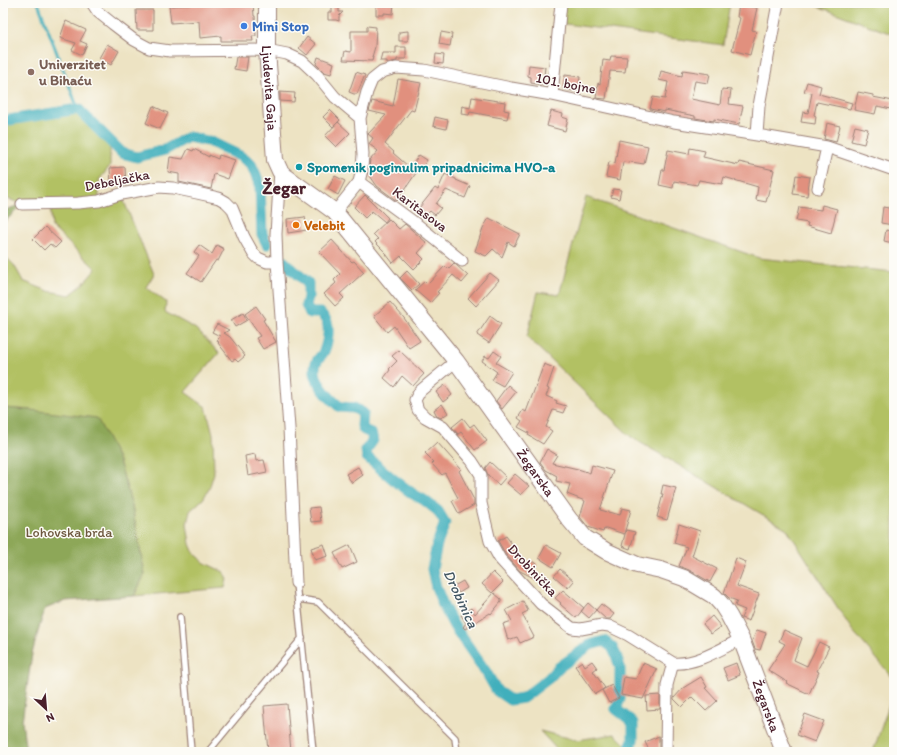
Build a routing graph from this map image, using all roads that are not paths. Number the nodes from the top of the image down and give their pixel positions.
1 (92, 3) edge
2 (267, 3) edge
3 (561, 3) edge
4 (778, 3) edge
5 (267, 50) junction
6 (552, 95) junction
7 (360, 118) junction
8 (757, 135) junction
9 (827, 147) junction
10 (894, 170) edge
11 (280, 172) junction
12 (359, 182) junction
13 (818, 188) dead end
14 (22, 204) dead end
15 (335, 212) junction
16 (462, 261) dead end
17 (277, 262) junction
18 (456, 361) junction
19 (296, 583) joint
20 (298, 600) junction
21 (180, 617) dead end
22 (302, 638) junction
23 (741, 639) junction
24 (673, 663) junction
25 (191, 752) edge
26 (208, 752) edge
27 (313, 752) edge
28 (457, 752) edge
29 (666, 752) edge
30 (784, 752) edge

1 - 5 street
2 - 5 street, Ljudevita Gaja
3 - 6 street
4 - 8 street
5 - 7 street
5 - 11 street, Ljudevita Gaja
6 - 7 street, 101. bojne
6 - 8 street, 101. bojne
7 - 12 street, 101. bojne
8 - 9 street, 101. bojne
9 - 10 street, 101. bojne
9 - 13 street
11 - 15 street, Žegarska
11 - 17 street
12 - 15 street, 101. bojne
12 - 16 street, Karitasova
14 - 17 street, Debeljačka
15 - 18 street, Žegarska
17 - 19 street
18 - 23 street, Žegarska
18 - 24 street, Drobinička
19 - 20 lane
20 - 22 lane
20 - 28 lane
21 - 25 lane
22 - 26 lane
22 - 27 lane
23 - 24 street
23 - 30 street, Žegarska
24 - 29 street

